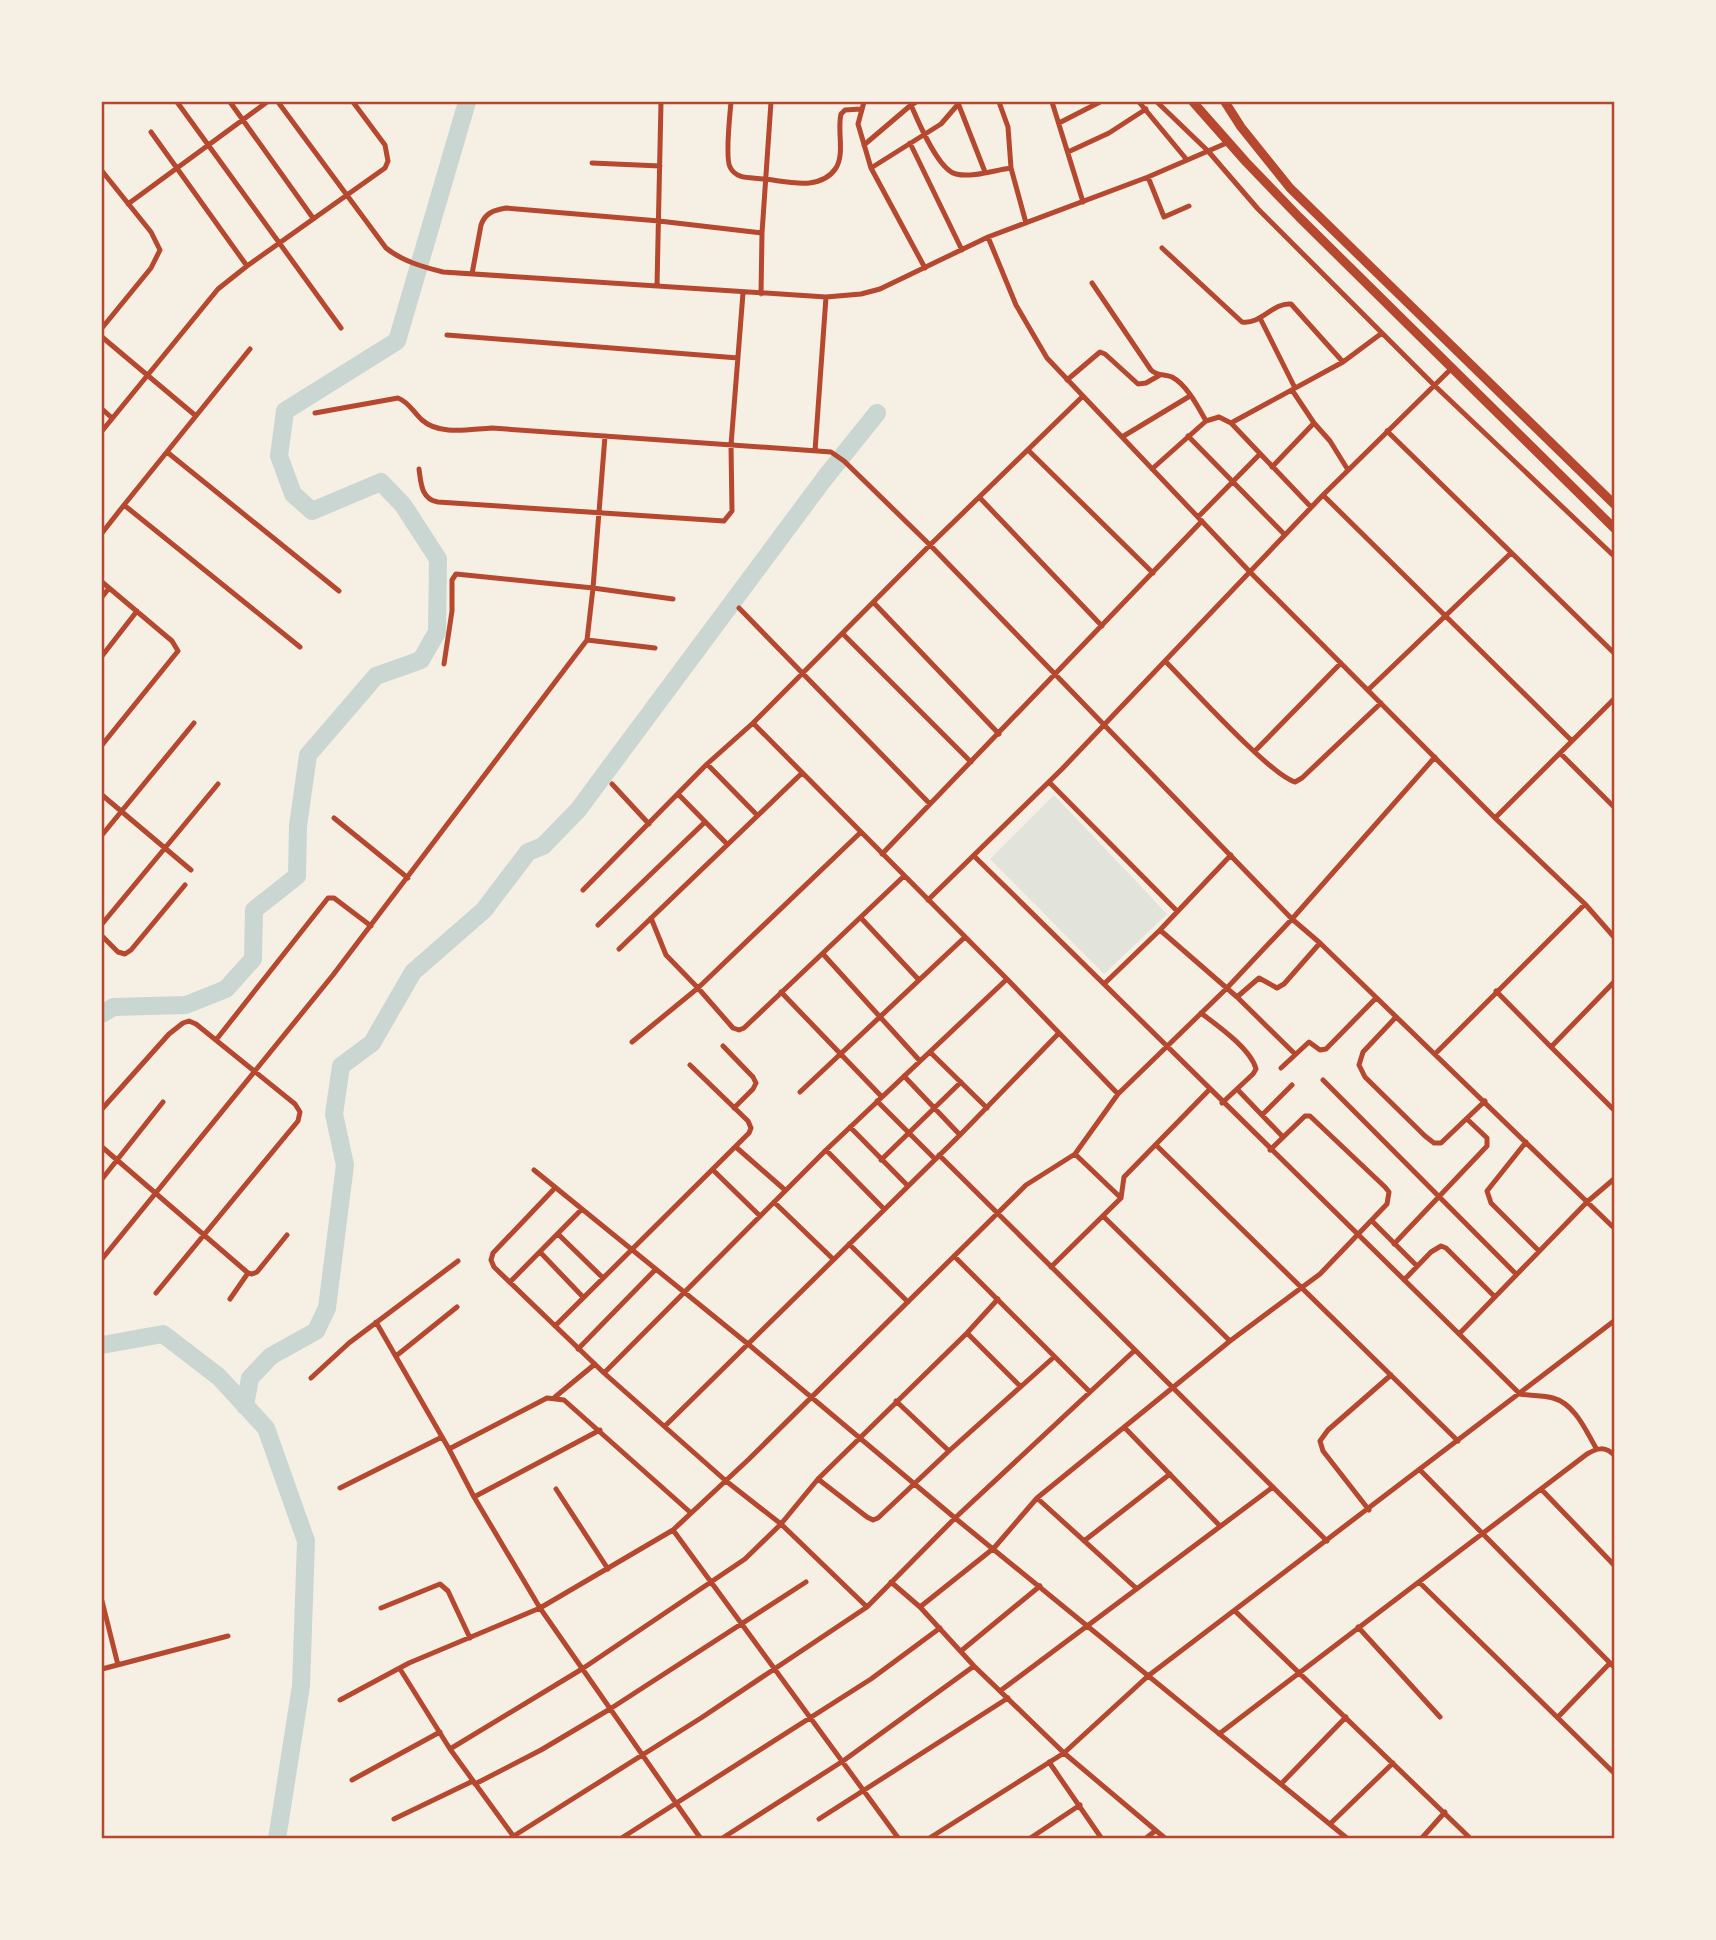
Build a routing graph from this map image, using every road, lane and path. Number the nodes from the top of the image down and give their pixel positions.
1 (177, 102) edge
2 (230, 102) edge
3 (267, 102) edge
4 (278, 102) edge
5 (353, 102) edge
6 (661, 102) edge
7 (731, 102) edge
8 (771, 102) edge
9 (864, 102) edge
10 (959, 102) edge
11 (999, 102) edge
12 (1052, 102) edge
13 (1100, 102) edge
14 (1139, 102) edge
15 (1157, 102) edge
16 (1193, 102) edge
17 (1225, 102) edge
18 (913, 103) edge
19 (861, 110) junction
20 (1146, 110) junction
21 (243, 120) junction
22 (1059, 123) junction
23 (150, 132) dead end
24 (925, 134) junction
25 (1229, 142) junction
26 (910, 143) junction
27 (209, 144) junction
28 (864, 145) junction
29 (1208, 151) junction
30 (1068, 152) junction
31 (1187, 160) junction
32 (592, 163) dead end
33 (660, 166) junction
34 (871, 167) junction
35 (177, 168) junction
36 (1011, 168) junction
37 (102, 171) edge
38 (985, 172) junction
39 (1148, 177) junction
40 (766, 179) junction
41 (346, 196) junction
42 (1083, 202) junction
43 (128, 204) junction
44 (1189, 206) dead end
45 (313, 218) junction
46 (659, 221) junction
47 (1026, 223) junction
48 (762, 233) junction
49 (988, 237) junction
50 (279, 243) junction
51 (1162, 248) dead end
52 (962, 250) junction
53 (247, 266) junction
54 (925, 268) junction
55 (472, 274) junction
56 (1092, 283) dead end
57 (657, 286) junction
58 (743, 293) junction
59 (761, 294) junction
60 (826, 297) junction
61 (1260, 318) junction
62 (102, 328) edge
63 (341, 328) dead end
64 (1382, 333) junction
65 (447, 335) dead end
66 (102, 337) edge
67 (250, 349) dead end
68 (738, 358) junction
69 (1343, 362) junction
70 (1451, 369) junction
71 (1160, 375) junction
72 (147, 376) junction
73 (1067, 380) junction
74 (1434, 385) junction
75 (1294, 389) junction
76 (1083, 396) junction
77 (1190, 396) junction
78 (102, 409) edge
79 (315, 413) dead end
80 (196, 416) junction
81 (112, 418) junction
82 (1206, 421) junction
83 (1231, 423) junction
84 (1314, 423) junction
85 (102, 431) edge
86 (1387, 431) junction
87 (605, 436) junction
88 (1188, 436) junction
89 (1122, 438) junction
90 (731, 445) junction
91 (1028, 450) junction
92 (815, 451) junction
93 (167, 452) junction
94 (1260, 454) junction
95 (1272, 467) junction
96 (419, 468) dead end
97 (1152, 469) junction
98 (1348, 471) junction
99 (1232, 480) junction
100 (1323, 495) junction
101 (980, 498) junction
102 (1615, 504) edge
103 (124, 505) junction
104 (1311, 507) junction
105 (599, 511) junction
106 (1200, 519) junction
107 (1615, 528) edge
108 (102, 533) edge
109 (1285, 535) junction
110 (930, 545) junction
111 (1511, 553) junction
112 (1615, 556) edge
113 (1250, 572) junction
114 (1153, 573) junction
115 (102, 582) edge
116 (109, 588) junction
117 (593, 588) junction
118 (340, 591) dead end
119 (102, 597) edge
120 (673, 599) dead end
121 (874, 603) junction
122 (739, 608) dead end
123 (136, 611) junction
124 (1444, 617) junction
125 (1102, 626) junction
126 (843, 634) junction
127 (587, 640) junction
128 (300, 647) dead end
129 (655, 648) dead end
130 (1615, 653) edge
131 (102, 656) edge
132 (1166, 662) junction
133 (1341, 663) junction
134 (444, 664) dead end
135 (803, 673) junction
136 (1055, 676) junction
137 (1368, 690) junction
138 (1615, 699) edge
139 (1381, 703) junction
140 (194, 723) dead end
141 (753, 723) junction
142 (1106, 725) junction
143 (999, 734) junction
144 (1572, 741) junction
145 (102, 745) edge
146 (1255, 751) junction
147 (1560, 753) junction
148 (1435, 757) junction
149 (971, 762) junction
150 (708, 764) junction
151 (802, 773) junction
152 (1049, 782) junction
153 (218, 783) dead end
154 (612, 784) dead end
155 (678, 794) junction
156 (102, 795) edge
157 (930, 804) junction
158 (1615, 807) edge
159 (122, 812) junction
160 (757, 815) junction
161 (1495, 817) junction
162 (334, 818) dead end
163 (705, 822) junction
164 (649, 824) junction
165 (861, 832) junction
166 (102, 835) edge
167 (727, 844) junction
168 (166, 849) junction
169 (882, 854) junction
170 (1231, 855) junction
171 (974, 856) junction
172 (191, 870) dead end
173 (904, 876) junction
174 (408, 878) junction
175 (185, 885) dead end
176 (583, 890) dead end
177 (928, 900) junction
178 (1585, 904) junction
179 (1177, 911) junction
180 (651, 918) junction
181 (861, 918) junction
182 (1292, 919) junction
183 (102, 925) edge
184 (598, 925) dead end
185 (371, 926) junction
186 (1160, 930) junction
187 (102, 936) edge
188 (965, 937) junction
189 (1615, 937) edge
190 (1320, 943) junction
191 (619, 949) dead end
192 (823, 954) junction
193 (1007, 979) junction
194 (919, 981) junction
195 (1615, 982) edge
196 (1104, 984) junction
197 (698, 988) junction
198 (1226, 989) junction
199 (1496, 991) junction
200 (781, 992) junction
201 (1237, 997) junction
202 (1376, 998) junction
203 (1201, 1013) junction
204 (1396, 1017) junction
205 (880, 1019) junction
206 (1059, 1033) junction
207 (216, 1040) junction
208 (632, 1042) dead end
209 (723, 1046) dead end
210 (1166, 1047) junction
211 (1551, 1047) junction
212 (930, 1052) junction
213 (841, 1054) junction
214 (1295, 1054) junction
215 (1435, 1054) junction
216 (920, 1061) junction
217 (690, 1065) dead end
218 (1282, 1068) dead end
219 (254, 1072) junction
220 (904, 1076) junction
221 (1323, 1080) dead end
222 (961, 1082) junction
223 (1292, 1085) dead end
224 (1237, 1089) junction
225 (1209, 1090) junction
226 (800, 1092) dead end
227 (1118, 1094) junction
228 (879, 1099) junction
229 (1485, 1101) junction
230 (163, 1102) dead end
231 (1222, 1103) junction
232 (734, 1108) junction
233 (934, 1108) junction
234 (986, 1108) junction
235 (102, 1109) edge
236 (1615, 1110) edge
237 (1262, 1115) junction
238 (1467, 1119) junction
239 (850, 1127) junction
240 (908, 1133) junction
241 (960, 1135) junction
242 (1283, 1137) junction
243 (1526, 1142) junction
244 (1156, 1145) junction
245 (102, 1147) edge
246 (737, 1148) junction
247 (826, 1150) junction
248 (1270, 1150) junction
249 (1075, 1154) junction
250 (937, 1157) junction
251 (117, 1160) junction
252 (881, 1160) junction
253 (534, 1170) dead end
254 (713, 1170) junction
255 (102, 1179) edge
256 (1615, 1179) edge
257 (907, 1185) junction
258 (554, 1189) junction
259 (785, 1190) junction
260 (156, 1194) junction
261 (1439, 1197) junction
262 (1121, 1198) junction
263 (774, 1202) junction
264 (1587, 1202) junction
265 (582, 1209) junction
266 (884, 1209) junction
267 (997, 1213) junction
268 (760, 1216) junction
269 (1103, 1216) junction
270 (1372, 1221) junction
271 (1615, 1228) edge
272 (558, 1234) junction
273 (287, 1235) dead end
274 (204, 1236) junction
275 (1359, 1236) junction
276 (849, 1244) junction
277 (1394, 1244) junction
278 (631, 1250) junction
279 (1539, 1251) junction
280 (540, 1252) junction
281 (954, 1256) junction
282 (102, 1259) edge
283 (833, 1259) junction
284 (458, 1261) dead end
285 (1417, 1266) junction
286 (1051, 1267) junction
287 (655, 1270) junction
288 (248, 1273) junction
289 (1516, 1274) junction
290 (603, 1278) junction
291 (1404, 1280) junction
292 (510, 1282) junction
293 (1303, 1288) junction
294 (682, 1292) junction
295 (156, 1293) dead end
296 (583, 1297) junction
297 (1495, 1297) junction
298 (230, 1299) dead end
299 (998, 1299) junction
300 (908, 1302) junction
301 (457, 1307) dead end
302 (376, 1322) junction
303 (1612, 1323) edge
304 (555, 1326) junction
305 (1615, 1331) edge
306 (967, 1333) junction
307 (1459, 1334) junction
308 (1230, 1341) junction
309 (748, 1344) junction
310 (578, 1349) junction
311 (1134, 1351) junction
312 (396, 1356) junction
313 (1054, 1357) junction
314 (595, 1364) junction
315 (604, 1373) junction
316 (1391, 1375) junction
317 (311, 1378) dead end
318 (1020, 1386) junction
319 (1174, 1388) junction
320 (1090, 1392) junction
321 (1520, 1394) junction
322 (555, 1397) junction
323 (812, 1397) junction
324 (896, 1401) junction
325 (665, 1426) junction
326 (1124, 1427) junction
327 (600, 1430) junction
328 (442, 1437) junction
329 (860, 1437) junction
330 (1458, 1441) junction
331 (1596, 1448) junction
332 (449, 1449) junction
333 (948, 1451) junction
334 (1615, 1455) edge
335 (1420, 1470) junction
336 (1170, 1474) junction
337 (818, 1479) junction
338 (726, 1480) junction
339 (916, 1484) junction
340 (340, 1488) dead end
341 (1273, 1488) junction
342 (556, 1489) dead end
343 (1541, 1489) junction
344 (474, 1497) junction
345 (1037, 1498) junction
346 (1369, 1510) junction
347 (691, 1513) junction
348 (955, 1518) junction
349 (781, 1524) junction
350 (1220, 1526) junction
351 (673, 1530) junction
352 (1482, 1533) junction
353 (1084, 1541) junction
354 (1328, 1541) junction
355 (994, 1548) junction
356 (1615, 1565) edge
357 (608, 1569) junction
358 (806, 1582) dead end
359 (891, 1582) junction
360 (1419, 1582) junction
361 (711, 1583) junction
362 (1040, 1586) junction
363 (1136, 1588) junction
364 (102, 1601) edge
365 (867, 1607) junction
366 (920, 1607) junction
367 (380, 1608) dead end
368 (540, 1608) junction
369 (1235, 1611) junction
370 (741, 1623) junction
371 (1087, 1624) junction
372 (1359, 1627) junction
373 (940, 1628) junction
374 (228, 1636) dead end
375 (470, 1638) junction
376 (961, 1651) junction
377 (118, 1665) junction
378 (1612, 1665) edge
379 (974, 1666) junction
380 (582, 1668) junction
381 (102, 1669) edge
382 (400, 1669) junction
383 (774, 1669) junction
384 (1299, 1672) junction
385 (1148, 1676) junction
386 (1000, 1691) junction
387 (1008, 1698) junction
388 (340, 1700) dead end
389 (610, 1709) junction
390 (810, 1717) junction
391 (1346, 1717) junction
392 (1440, 1717) dead end
393 (1558, 1717) junction
394 (440, 1732) junction
395 (1219, 1734) junction
396 (450, 1749) junction
397 (1064, 1753) junction
398 (642, 1754) junction
399 (843, 1761) junction
400 (1049, 1762) junction
401 (1393, 1763) junction
402 (1615, 1773) edge
403 (352, 1780) dead end
404 (474, 1783) junction
405 (1281, 1784) junction
406 (864, 1791) junction
407 (676, 1802) junction
408 (1080, 1805) junction
409 (1445, 1812) junction
410 (394, 1819) dead end
411 (819, 1819) dead end
412 (1330, 1824) junction
413 (1155, 1831) junction
414 (512, 1838) edge
415 (620, 1839) edge
416 (701, 1839) edge
417 (721, 1839) edge
418 (899, 1839) edge
419 (928, 1839) edge
420 (1029, 1839) edge
421 (1102, 1839) edge
422 (1145, 1839) edge
423 (1166, 1839) edge
424 (1348, 1839) edge
425 (1421, 1839) edge
426 (1471, 1839) edge

1 - 27 street
2 - 21 street
3 - 21 street
4 - 41 street
5 - 41 street
6 - 33 street
7 - 40 street
8 - 40 street
9 - 19 street
10 - 24 street
10 - 38 street
11 - 36 street
12 - 22 street
13 - 22 street
14 - 20 street
15 - 29 street
16 - 25 highway
17 - 102 highway
18 - 24 street
18 - 28 street
19 - 28 street
19 - 40 street
20 - 30 street
20 - 31 street
21 - 27 street
21 - 45 street
22 - 30 street
23 - 35 street
24 - 26 street
24 - 38 street
25 - 29 street
25 - 70 highway
26 - 34 street
26 - 52 street
27 - 35 street
27 - 50 street
28 - 34 street
29 - 31 street
29 - 64 street
30 - 42 street
31 - 39 street
32 - 33 street
33 - 46 street
34 - 54 street
35 - 43 street
35 - 53 street
36 - 38 street
36 - 47 street
37 - 43 street
39 - 42 street
39 - 44 street
40 - 48 street
41 - 45 street
41 - 55 street
42 - 47 street
43 - 62 street
45 - 50 street
46 - 48 street
46 - 55 street
46 - 57 street
47 - 49 street
48 - 59 street
49 - 52 street
49 - 73 street
50 - 53 street
50 - 63 street
51 - 61 street
52 - 54 street
53 - 72 street
54 - 60 street
55 - 57 street
56 - 71 street
57 - 58 street
58 - 59 street
58 - 68 street
59 - 60 street
60 - 92 street
61 - 69 street
61 - 75 street
64 - 69 street
64 - 74 street
65 - 68 street
66 - 72 street
67 - 80 street
68 - 90 street
69 - 75 street
70 - 74 street
70 - 107 highway
71 - 73 street
71 - 77 street
72 - 80 street
72 - 81 street
73 - 76 street
74 - 86 street
74 - 112 street
75 - 83 street
75 - 84 street
76 - 89 street
76 - 91 street
77 - 82 street
77 - 89 street
78 - 81 street
79 - 87 street
80 - 93 street
81 - 85 street
82 - 83 street
82 - 88 street
83 - 94 street
84 - 95 street
84 - 98 street
86 - 98 street
86 - 111 street
87 - 90 street
87 - 105 street
88 - 97 street
88 - 99 street
89 - 97 street
90 - 92 street
90 - 105 street
91 - 101 street
91 - 114 street
92 - 110 street
93 - 103 street
93 - 118 street
94 - 95 street
94 - 99 street
95 - 104 street
96 - 105 street
97 - 106 street
98 - 100 street
99 - 106 street
99 - 109 street
100 - 104 street
100 - 124 street
101 - 110 street
101 - 125 street
103 - 108 street
103 - 128 street
104 - 109 street
105 - 117 street
106 - 113 street
106 - 114 street
109 - 113 street
110 - 121 street
110 - 136 street
111 - 124 street
111 - 130 street
113 - 132 street
113 - 133 street
114 - 125 street
115 - 116 street
116 - 119 street
116 - 123 street
117 - 120 street
117 - 127 street
117 - 134 street
121 - 126 street
121 - 143 street
122 - 135 street
123 - 131 street
123 - 145 street
124 - 137 street
124 - 144 street
125 - 136 street
126 - 135 street
126 - 149 street
127 - 129 street
127 - 174 street
132 - 142 street
132 - 146 street
133 - 137 street
133 - 146 street
135 - 141 street
135 - 157 street
136 - 142 street
136 - 143 street
137 - 139 street
138 - 144 street
139 - 146 street
139 - 148 street
140 - 159 street
141 - 150 street
141 - 151 street
142 - 152 street
142 - 170 street
143 - 149 street
144 - 147 street
147 - 158 street
147 - 161 street
148 - 161 street
148 - 182 street
149 - 157 street
150 - 155 street
150 - 160 street
151 - 160 street
151 - 165 street
152 - 171 street
152 - 179 street
153 - 168 street
154 - 164 street
155 - 163 street
155 - 164 street
156 - 159 street
157 - 169 street
159 - 166 street
159 - 168 street
160 - 167 street
161 - 178 street
162 - 174 street
163 - 167 street
163 - 184 street
164 - 176 street
165 - 169 street
165 - 197 street
167 - 180 street
168 - 172 street
168 - 183 street
169 - 173 street
170 - 179 street
170 - 182 street
171 - 177 street
171 - 196 street
173 - 177 street
173 - 181 street
174 - 185 street
175 - 187 street
177 - 188 street
178 - 189 street
178 - 199 street
179 - 186 street
180 - 191 street
180 - 197 street
181 - 192 street
181 - 194 street
182 - 190 street
182 - 198 street
185 - 207 street
185 - 219 street
186 - 196 street
186 - 198 street
188 - 193 street
188 - 194 street
190 - 201 street
190 - 202 street
192 - 200 street
192 - 205 street
193 - 206 street
193 - 212 street
194 - 205 street
195 - 211 street
196 - 210 street
197 - 200 street
197 - 208 street
198 - 201 street
198 - 203 street
199 - 211 street
199 - 215 street
200 - 213 street
201 - 214 street
202 - 204 street
202 - 214 street
203 - 210 street
203 - 224 street
204 - 215 street
204 - 238 street
205 - 213 street
205 - 216 street
206 - 227 street
206 - 234 street
207 - 219 street
207 - 235 street
209 - 232 street
210 - 225 street
210 - 227 street
211 - 236 street
212 - 216 street
212 - 222 street
213 - 226 street
213 - 228 street
214 - 218 street
215 - 229 street
216 - 220 street
217 - 232 street
219 - 260 street
219 - 274 street
220 - 228 street
220 - 233 street
221 - 261 street
222 - 233 street
222 - 234 street
223 - 237 street
224 - 231 street
224 - 237 street
225 - 231 street
225 - 244 street
227 - 249 street
228 - 239 street
228 - 240 street
229 - 238 street
229 - 243 street
230 - 251 street
231 - 248 street
232 - 246 street
233 - 240 street
233 - 241 street
234 - 241 street
237 - 242 street
238 - 261 street
239 - 247 street
239 - 252 street
240 - 250 street
240 - 252 street
241 - 250 street
242 - 248 street
242 - 270 street
243 - 264 street
243 - 279 street
244 - 262 street
244 - 293 street
245 - 251 street
246 - 254 street
246 - 259 street
247 - 259 street
247 - 266 street
248 - 275 street
249 - 262 street
249 - 267 street
250 - 257 street
250 - 267 street
251 - 255 street
251 - 260 street
252 - 257 street
253 - 258 street
254 - 268 street
254 - 278 street
256 - 264 street
257 - 266 street
258 - 265 street
258 - 292 street
259 - 263 street
260 - 274 street
260 - 282 street
261 - 277 street
261 - 289 street
262 - 269 street
263 - 268 street
263 - 283 street
264 - 271 street
264 - 279 street
265 - 272 street
265 - 278 street
266 - 276 street
267 - 281 street
267 - 286 street
268 - 294 street
269 - 286 street
269 - 308 street
270 - 275 street
270 - 277 street
272 - 280 street
272 - 290 street
273 - 288 street
274 - 288 street
274 - 295 street
275 - 291 street
275 - 293 street
276 - 283 street
276 - 300 street
277 - 285 street
278 - 287 street
278 - 290 street
279 - 289 street
280 - 292 street
280 - 296 street
281 - 299 street
281 - 300 street
283 - 309 street
284 - 302 street
285 - 291 street
285 - 297 street
286 - 311 street
287 - 294 street
287 - 310 street
288 - 298 street
289 - 297 street
290 - 296 street
291 - 307 street
292 - 304 street
293 - 308 street
293 - 316 street
294 - 309 street
294 - 315 street
296 - 304 street
297 - 307 street
299 - 306 street
299 - 313 street
300 - 323 street
301 - 312 street
302 - 312 street
302 - 317 street
303 - 305 street
303 - 321 street
304 - 310 street
306 - 318 street
306 - 324 street
307 - 321 street
308 - 319 street
309 - 323 street
309 - 325 street
310 - 314 street
311 - 319 street
311 - 320 street
312 - 328 street
313 - 318 street
313 - 320 street
314 - 315 street
314 - 322 street
315 - 325 street
316 - 330 street
316 - 346 street
318 - 333 street
319 - 326 street
319 - 341 street
320 - 348 street
321 - 330 street
321 - 331 street
322 - 327 street
322 - 332 street
323 - 329 street
323 - 338 street
324 - 329 street
324 - 333 street
325 - 338 street
326 - 336 street
326 - 345 street
327 - 344 street
327 - 347 street
328 - 332 street
328 - 340 street
329 - 337 street
329 - 339 street
330 - 335 street
331 - 334 street
331 - 343 street
332 - 344 street
333 - 339 street
335 - 346 street
335 - 352 street
336 - 350 street
336 - 353 street
337 - 339 street
337 - 349 street
338 - 347 street
338 - 349 street
339 - 348 street
341 - 350 street
341 - 354 street
342 - 357 street
343 - 352 street
343 - 356 street
344 - 368 street
345 - 353 street
345 - 355 street
346 - 354 street
347 - 351 street
348 - 355 street
348 - 359 street
349 - 361 street
349 - 365 street
350 - 363 street
351 - 357 street
351 - 361 street
352 - 360 street
352 - 378 street
353 - 363 street
354 - 369 street
355 - 362 street
355 - 366 street
357 - 368 street
358 - 370 street
359 - 365 street
359 - 366 street
360 - 372 street
360 - 393 street
361 - 370 street
361 - 380 street
362 - 371 street
362 - 376 street
363 - 371 street
364 - 377 street
365 - 383 street
366 - 373 street
367 - 375 street
368 - 375 street
368 - 380 street
369 - 384 street
369 - 385 street
370 - 383 street
370 - 389 street
371 - 385 street
371 - 386 street
372 - 384 street
372 - 392 street
373 - 376 street
373 - 390 street
374 - 377 street
375 - 382 street
376 - 379 street
377 - 381 street
378 - 393 street
379 - 386 street
379 - 399 street
380 - 389 street
380 - 396 street
382 - 388 street
382 - 394 street
383 - 390 street
383 - 398 street
384 - 391 street
384 - 395 street
385 - 395 street
385 - 397 street
386 - 387 street
387 - 397 street
387 - 406 street
389 - 398 street
389 - 404 street
390 - 399 street
390 - 407 street
391 - 401 street
391 - 405 street
393 - 402 street
394 - 396 street
394 - 403 street
395 - 405 street
396 - 404 street
397 - 400 street
397 - 413 street
398 - 407 street
398 - 414 street
399 - 406 street
399 - 417 street
400 - 408 street
400 - 419 street
401 - 409 street
401 - 412 street
404 - 410 street
404 - 414 street
405 - 412 street
406 - 411 street
406 - 418 street
407 - 415 street
407 - 416 street
408 - 420 street
408 - 421 street
409 - 425 street
409 - 426 street
412 - 424 street
413 - 422 street
413 - 423 street

